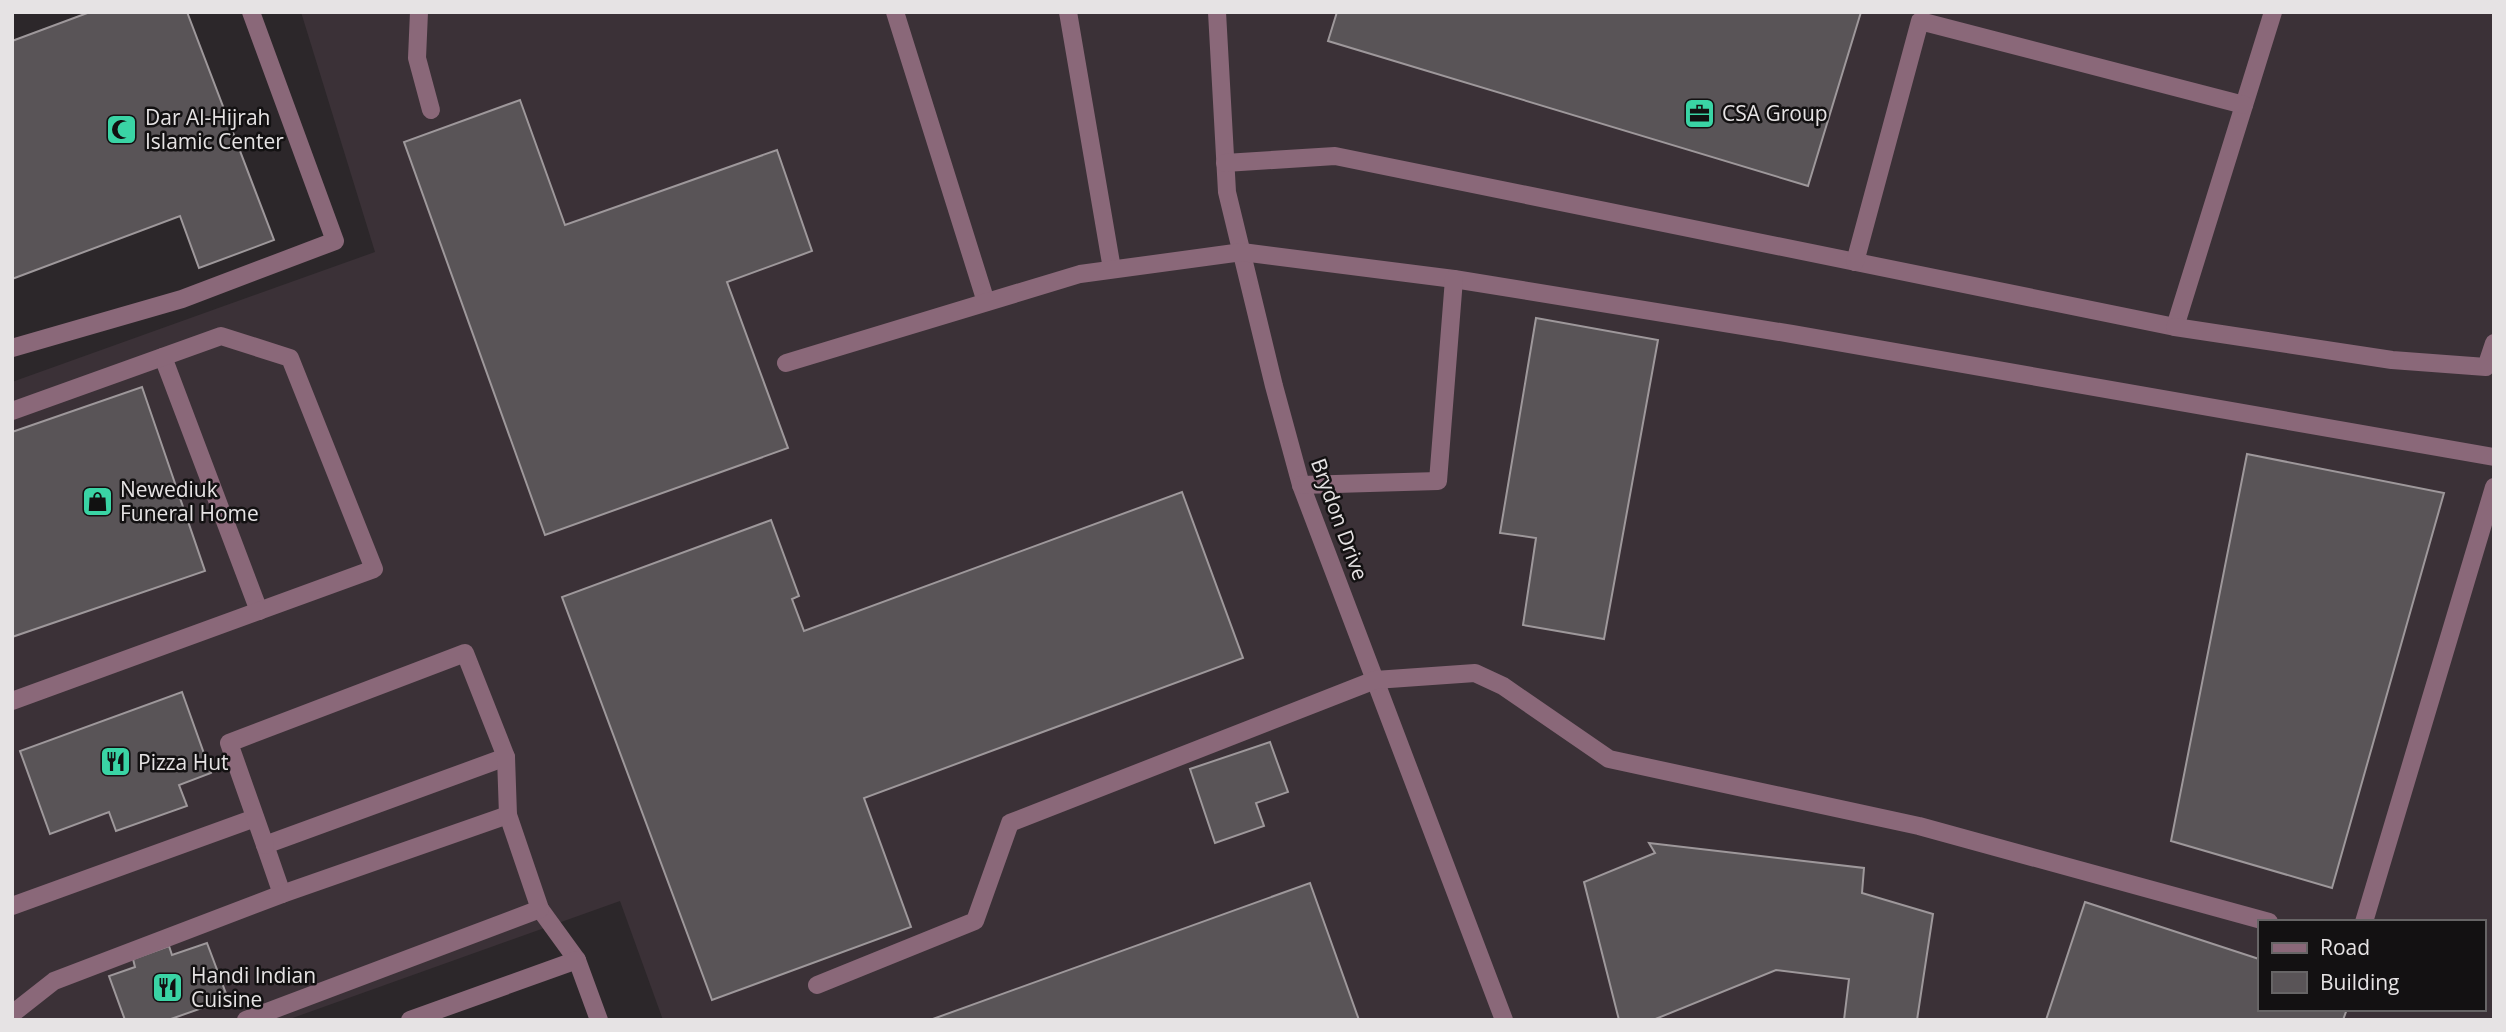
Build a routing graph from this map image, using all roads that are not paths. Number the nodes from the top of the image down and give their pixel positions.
1 (251, 12) edge
2 (419, 12) edge
3 (895, 12) edge
4 (1068, 12) edge
5 (1217, 12) edge
6 (2273, 12) edge
7 (2244, 105) junction
8 (431, 110) dead end
9 (1225, 163) junction
10 (1242, 252) junction
11 (1854, 262) junction
12 (1112, 270) junction
13 (1454, 278) junction
14 (986, 302) junction
15 (2175, 327) junction
16 (2494, 343) edge
17 (12, 348) edge
18 (163, 357) junction
19 (786, 363) dead end
20 (12, 411) edge
21 (2494, 457) edge
22 (1301, 485) junction
23 (2494, 487) edge
24 (259, 611) junction
25 (1375, 680) junction
26 (12, 701) edge
27 (506, 757) junction
28 (508, 815) junction
29 (255, 818) junction
30 (264, 845) junction
31 (282, 894) junction
32 (12, 906) edge
33 (540, 909) junction
34 (2262, 920) edge
35 (2365, 920) edge
36 (577, 960) junction
37 (817, 985) dead end
38 (12, 1014) edge
39 (246, 1020) edge
40 (410, 1020) edge
41 (599, 1020) edge
42 (1504, 1020) edge

1 - 17 street
2 - 8 street
3 - 14 street
4 - 12 street
5 - 9 street, Brydon Drive
6 - 7 street
7 - 11 street
7 - 15 street
9 - 10 street, Brydon Drive
9 - 11 street
10 - 12 street
10 - 13 street
10 - 22 street, Brydon Drive
11 - 15 street
12 - 14 street
13 - 21 street
13 - 22 street
14 - 19 street
15 - 16 street
18 - 20 street
18 - 24 street
18 - 24 street
22 - 25 street, Brydon Drive
23 - 35 street
24 - 26 street
25 - 34 street
25 - 37 street
25 - 42 street, Brydon Drive
27 - 28 street
27 - 29 street
27 - 30 street
28 - 31 street
28 - 33 street
29 - 30 street
29 - 32 street
30 - 31 street
31 - 38 street
33 - 36 street
33 - 39 street
36 - 40 street
36 - 41 street

